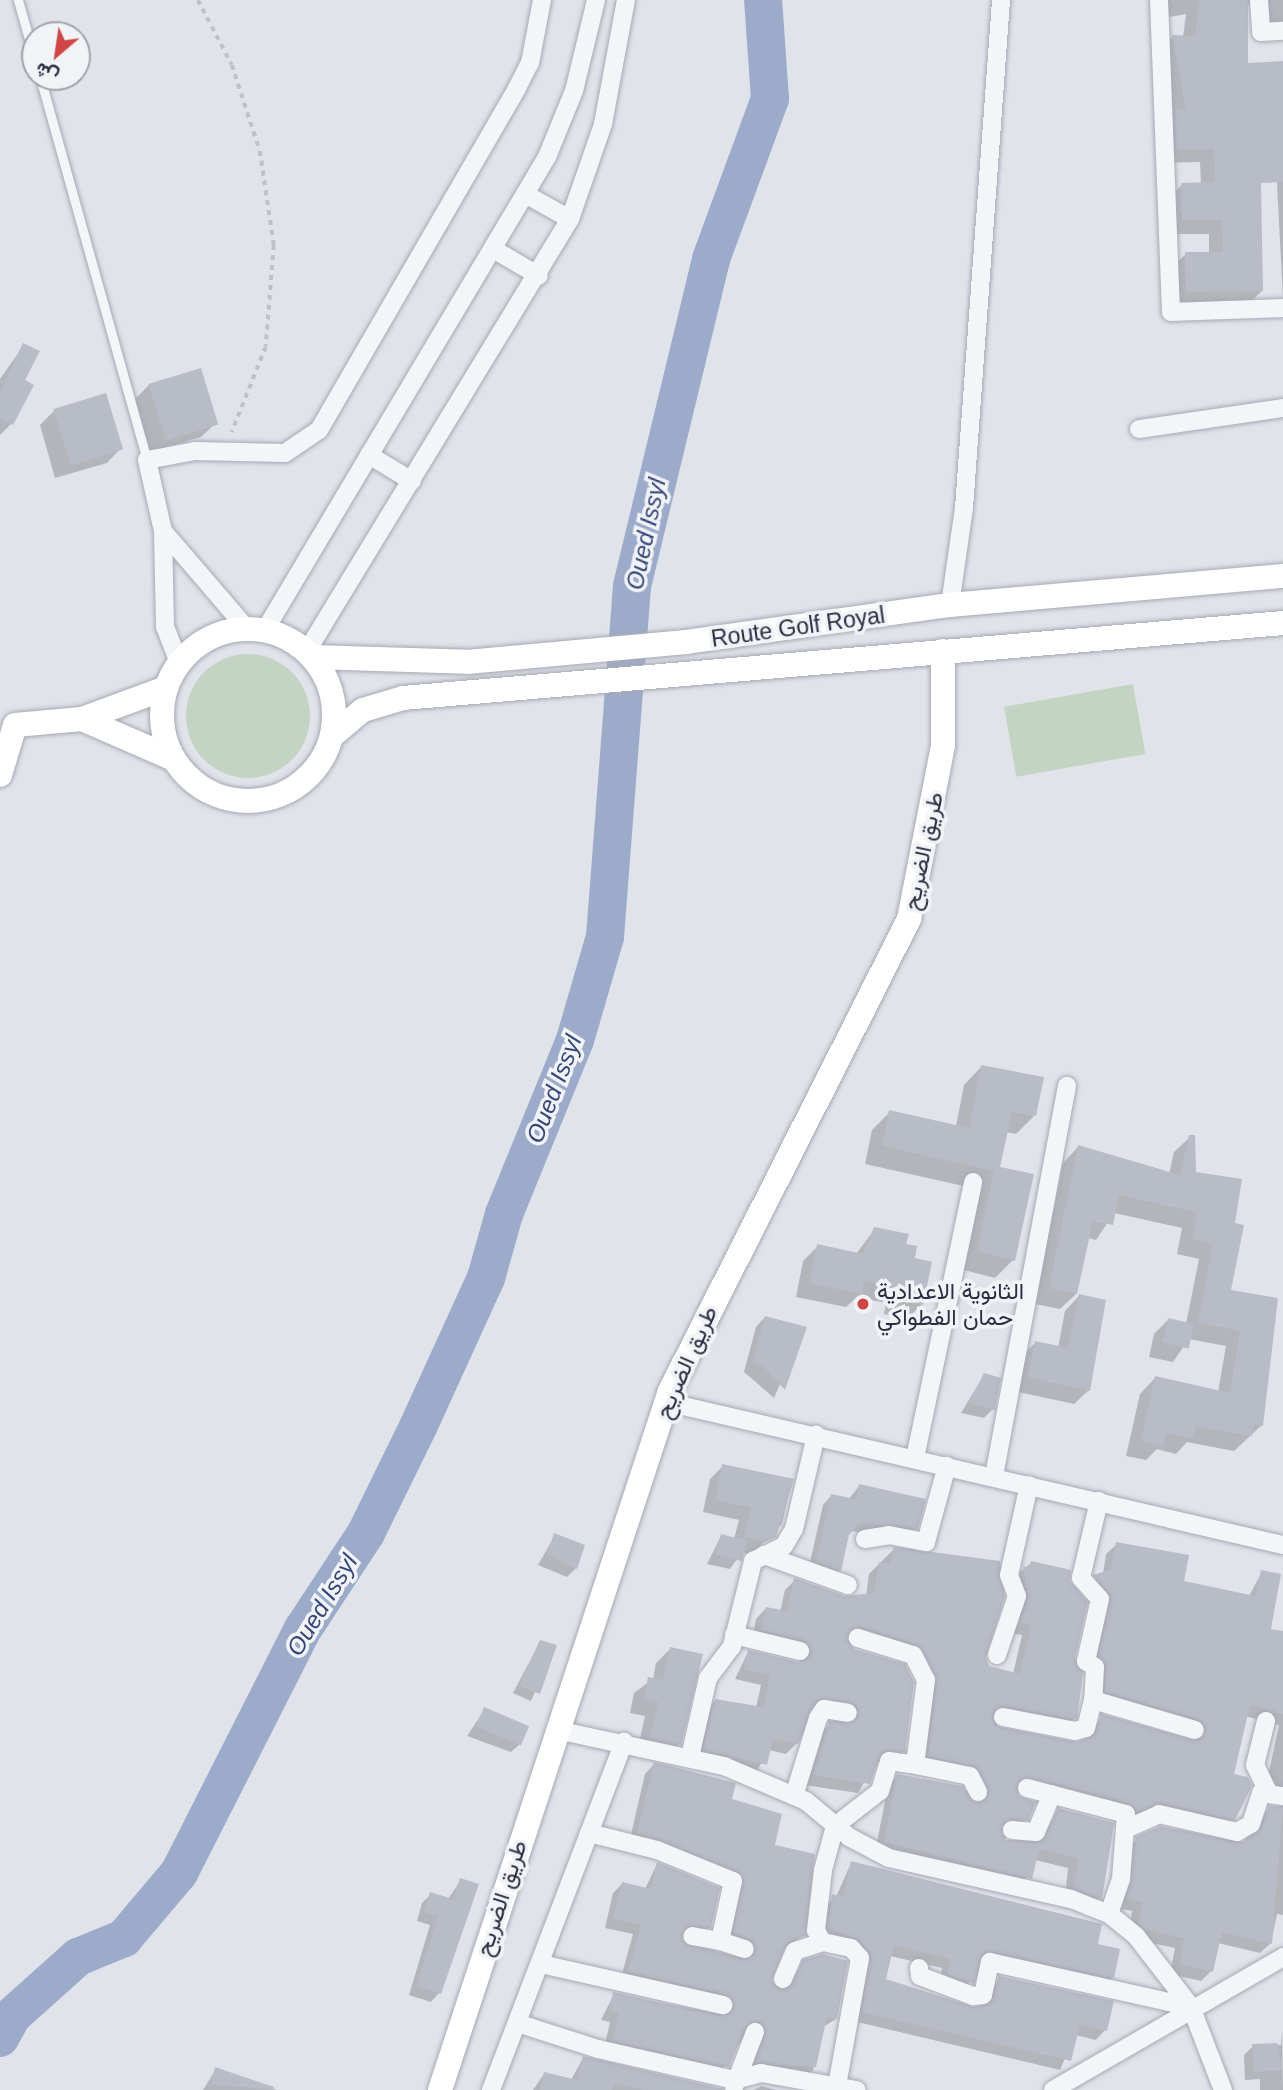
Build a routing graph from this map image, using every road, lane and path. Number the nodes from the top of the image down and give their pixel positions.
1 (18, 0) edge
2 (198, 0) edge
3 (542, 0) edge
4 (596, 0) edge
5 (626, 0) edge
6 (1001, 0) edge
7 (1158, 0) edge
8 (1259, 0) edge
9 (24, 21) edge
10 (1283, 31) edge
11 (44, 91) edge
12 (525, 194) junction
13 (570, 219) junction
14 (493, 249) junction
15 (538, 276) junction
16 (1283, 308) edge
17 (1283, 408) edge
18 (1139, 429) dead end
19 (223, 450) junction
20 (369, 455) junction
21 (147, 460) junction
22 (412, 481) junction
23 (163, 531) junction
24 (1283, 576) edge
25 (950, 605) junction
26 (1283, 623) edge
27 (256, 629) junction
28 (943, 651) junction
29 (310, 654) junction
30 (178, 663) junction
31 (166, 688) junction
32 (82, 719) junction
33 (8, 726) edge
34 (333, 735) junction
35 (174, 759) junction
36 (0, 775) edge
37 (1067, 1086) dead end
38 (973, 1182) dead end
39 (666, 1402) junction
40 (816, 1435) junction
41 (915, 1458) junction
42 (947, 1466) junction
43 (994, 1476) junction
44 (1029, 1485) junction
45 (1099, 1501) junction
46 (865, 1539) dead end
47 (1283, 1545) edge
48 (764, 1555) junction
49 (848, 1585) dead end
50 (734, 1635) junction
51 (858, 1638) dead end
52 (800, 1651) dead end
53 (997, 1656) dead end
54 (1093, 1700) junction
55 (848, 1713) dead end
56 (1003, 1717) dead end
57 (1266, 1721) dead end
58 (557, 1730) junction
59 (1195, 1730) dead end
60 (624, 1742) junction
61 (690, 1757) junction
62 (911, 1764) junction
63 (1027, 1788) dead end
64 (978, 1793) dead end
65 (1052, 1794) junction
66 (1275, 1794) edge
67 (794, 1796) junction
68 (835, 1826) junction
69 (1126, 1829) junction
70 (1013, 1830) dead end
71 (589, 1833) junction
72 (1109, 1914) junction
73 (692, 1936) dead end
74 (720, 1941) junction
75 (822, 1942) junction
76 (745, 1949) dead end
77 (1283, 1957) edge
78 (541, 1964) junction
79 (919, 1968) dead end
80 (783, 1979) dead end
81 (723, 2005) dead end
82 (1191, 2007) junction
83 (517, 2023) junction
84 (755, 2032) dead end
85 (734, 2085) edge
86 (837, 2085) junction
87 (440, 2090) edge
88 (491, 2090) edge
89 (856, 2090) edge
90 (1053, 2090) edge
91 (1223, 2090) edge

1 - 9 lane
2 - 19 path
3 - 19 street
4 - 12 street
5 - 13 street
6 - 25 street
7 - 16 street
8 - 10 street
11 - 21 lane
12 - 13 street
12 - 14 street
13 - 15 street
14 - 15 street
14 - 20 street
15 - 22 street
17 - 18 street
19 - 21 street
20 - 22 street
20 - 27 street
21 - 23 street
22 - 29 street
23 - 27 street
23 - 30 street
24 - 25 street, Route Golf Royal
25 - 29 street, Route Golf Royal
26 - 28 street, Route Golf Royal
27 - 29 street
27 - 30 street
28 - 34 street, Route Golf Royal
28 - 39 street, طريق الضريح
29 - 34 street
30 - 31 street
31 - 32 street
31 - 35 street
32 - 33 street
32 - 35 street
33 - 36 street
34 - 35 street
37 - 43 street
38 - 41 street
39 - 40 street
39 - 58 street, طريق الضريح
40 - 41 street
40 - 48 street
41 - 42 street
42 - 43 street
42 - 46 street
43 - 44 street
44 - 45 street
44 - 53 street
45 - 47 street
45 - 54 street
48 - 49 street
48 - 50 street
50 - 52 street
50 - 61 street
51 - 62 street
54 - 56 street
54 - 59 street
55 - 67 street
57 - 66 street
58 - 60 street
58 - 87 street, طريق الضريح
60 - 61 street
60 - 71 street
61 - 67 street
62 - 64 street
62 - 68 street
63 - 65 street
65 - 69 street
65 - 70 street
66 - 69 street
67 - 68 street
68 - 72 street
68 - 75 street
69 - 72 street
71 - 74 street
71 - 78 street
72 - 82 street
73 - 74 street
74 - 76 street
75 - 80 street
75 - 86 street
77 - 82 street
78 - 81 street
78 - 83 street
79 - 82 street
82 - 90 street
82 - 91 street
83 - 85 street
83 - 88 street
84 - 85 street
85 - 86 street
86 - 89 street

